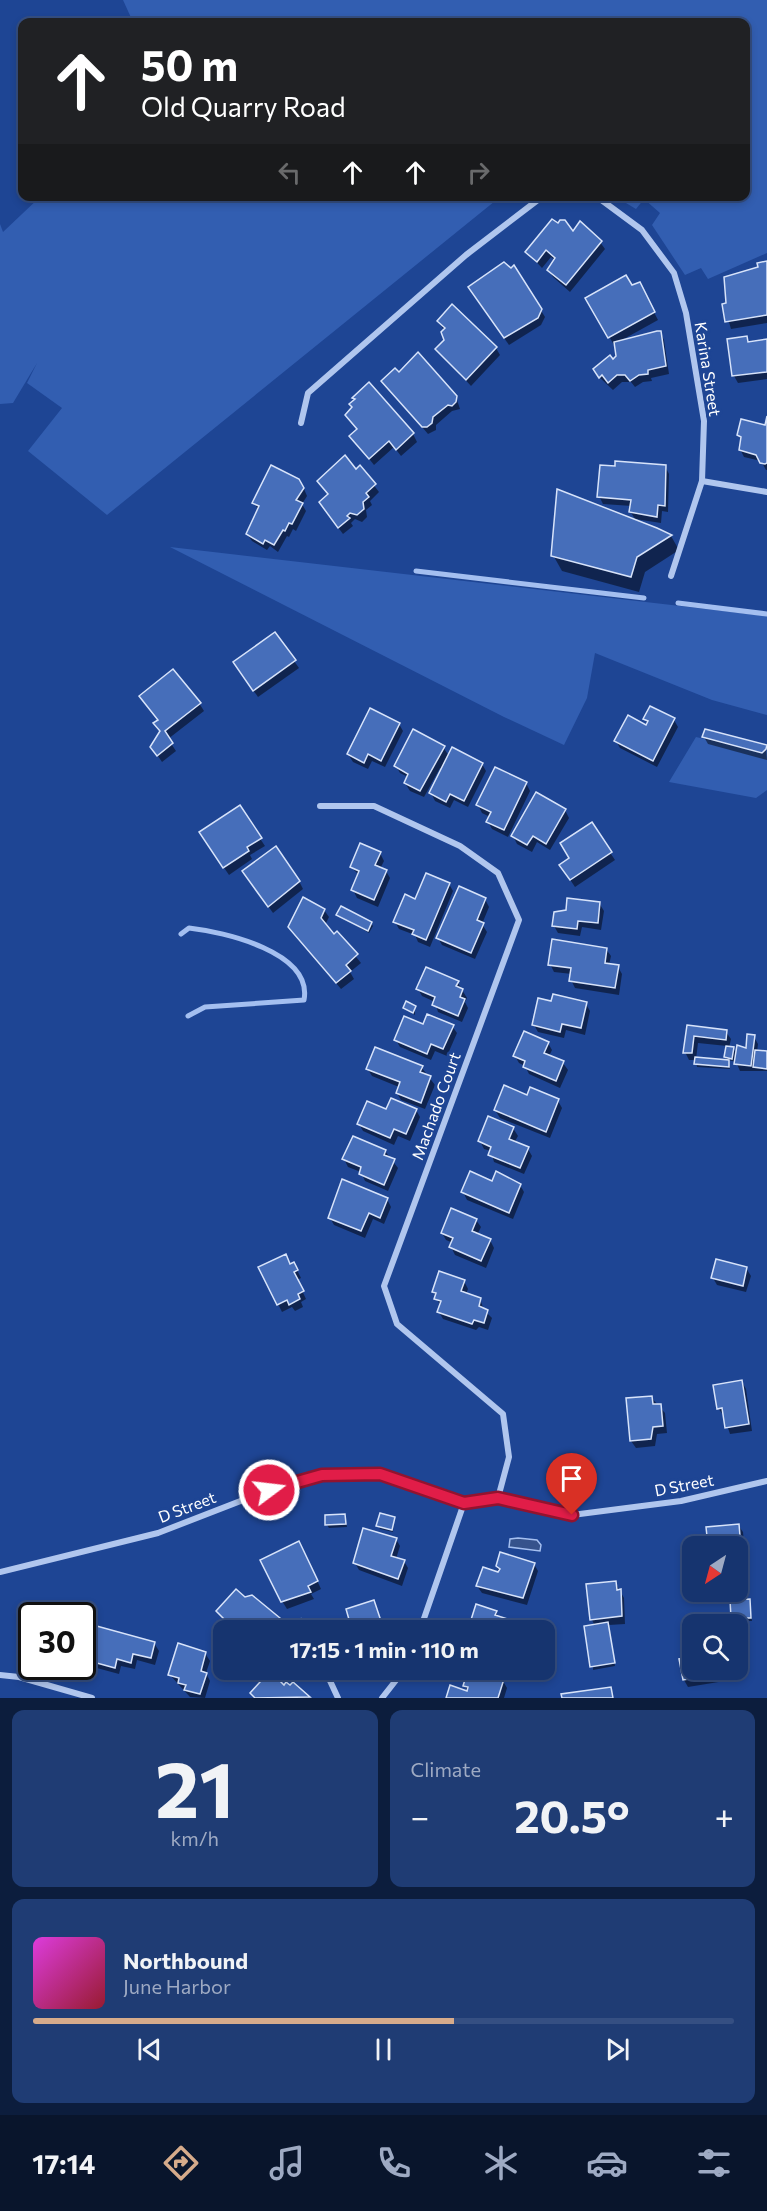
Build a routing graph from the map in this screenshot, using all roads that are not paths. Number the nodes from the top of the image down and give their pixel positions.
1 (536, 201) edge
2 (603, 201) edge
3 (302, 423) dead end
4 (702, 481) junction
5 (767, 492) edge
6 (671, 576) dead end
7 (320, 806) dead end
8 (767, 1481) edge
9 (498, 1498) junction
10 (464, 1503) junction
11 (0, 1572) edge
12 (423, 1620) edge
13 (0, 1675) edge
14 (330, 1680) edge
15 (396, 1680) edge
16 (92, 1698) edge
17 (339, 1698) edge
18 (382, 1698) edge

1 - 3 street
2 - 4 street, Karina Street
4 - 5 street
4 - 6 street, Karina Street
7 - 9 street, Machado Court
8 - 9 street, D Street
9 - 10 street, D Street
10 - 11 street, D Street
10 - 12 street
13 - 16 street
14 - 17 street
15 - 18 street

